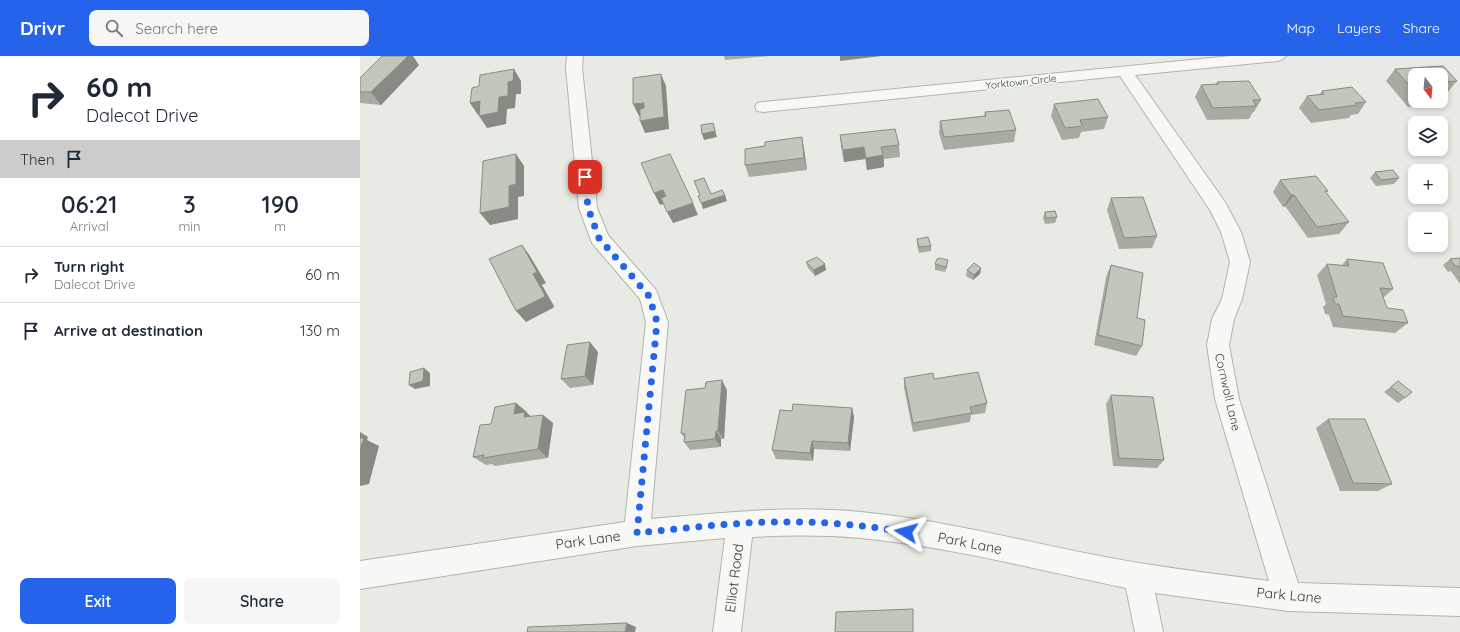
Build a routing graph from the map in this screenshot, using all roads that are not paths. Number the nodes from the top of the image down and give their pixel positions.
1 (575, 56) edge
2 (1278, 56) edge
3 (1125, 72) junction
4 (763, 107) dead end
5 (740, 524) junction
6 (637, 533) junction
7 (360, 575) edge
8 (1138, 577) junction
9 (1288, 597) junction
10 (1460, 602) edge
11 (728, 632) edge
12 (1149, 632) edge

1 - 6 street
2 - 3 street, Yorktown Circle
3 - 4 street, Yorktown Circle
3 - 9 street, Cornwall Lane
5 - 6 street, Park Lane
5 - 8 street, Park Lane
5 - 11 street, Elliot Road
6 - 7 street, Park Lane
8 - 9 street, Park Lane
8 - 12 street
9 - 10 street, Park Lane

